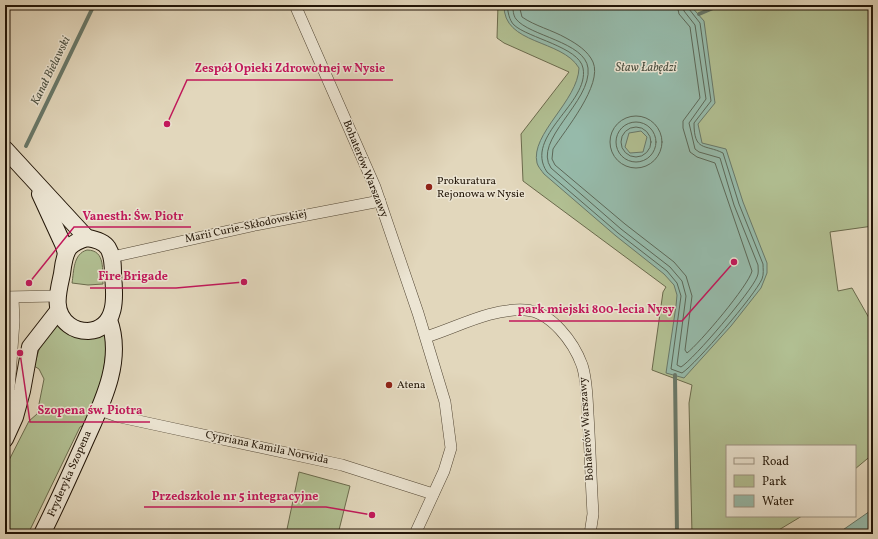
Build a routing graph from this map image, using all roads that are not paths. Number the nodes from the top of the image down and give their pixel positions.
1 (295, 5) edge
2 (5, 149) edge
3 (34, 182) junction
4 (380, 201) junction
5 (87, 238) junction
6 (66, 253) junction
7 (112, 257) junction
8 (9, 297) edge
9 (58, 303) junction
10 (109, 320) junction
11 (426, 337) junction
12 (100, 410) junction
13 (5, 439) edge
14 (433, 494) junction
15 (42, 534) edge
16 (415, 534) edge
17 (590, 534) edge

1 - 4 street, Bohaterów Warszawy
2 - 3 street
3 - 5 street
3 - 6 street
4 - 7 street, Marii Curie-Skłodowskiej
4 - 11 street, Bohaterów Warszawy
5 - 6 street
5 - 7 street
6 - 9 street
7 - 10 street
8 - 9 street
8 - 13 street
9 - 10 street
9 - 13 street
10 - 12 street, Fryderyka Szopena
11 - 14 street, Bohaterów Warszawy
11 - 17 street, Bohaterów Warszawy
12 - 14 street, Cypriana Kamila Norwida
12 - 15 street, Fryderyka Szopena
14 - 16 street, Bohaterów Warszawy

